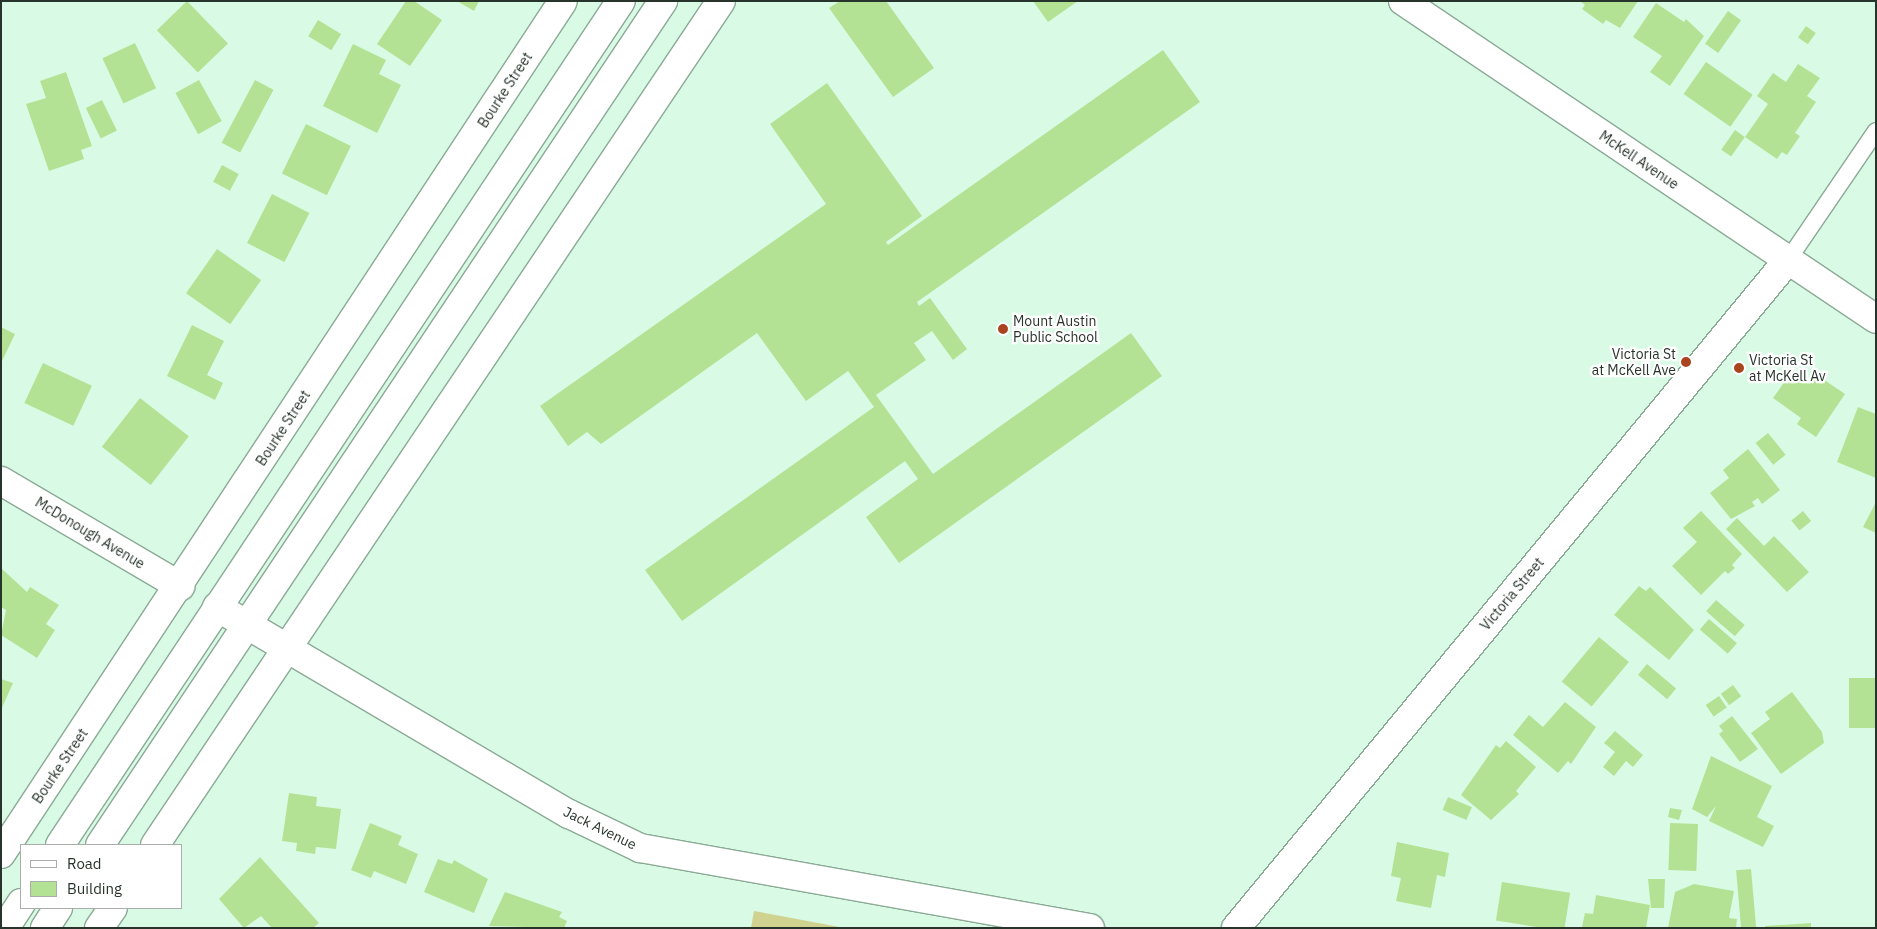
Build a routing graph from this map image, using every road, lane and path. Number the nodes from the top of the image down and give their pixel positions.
1 (564, 1) edge
2 (621, 1) edge
3 (663, 1) edge
4 (721, 1) edge
5 (1403, 1) edge
6 (1876, 131) edge
7 (1788, 260) junction
8 (1876, 319) edge
9 (1, 481) edge
10 (180, 586) junction
11 (217, 607) junction
12 (247, 625) junction
13 (288, 650) junction
14 (61, 844) edge
15 (101, 844) edge
16 (156, 844) edge
17 (1, 854) edge
18 (20, 905) edge
19 (57, 909) edge
20 (111, 909) edge
21 (5, 928) edge
22 (45, 928) edge
23 (99, 928) edge
24 (1090, 928) edge
25 (1236, 928) edge

1 - 10 street, Bourke Street
2 - 11 street
3 - 12 street
4 - 13 street
5 - 7 street, McKell Avenue
6 - 7 lane
7 - 8 street, McKell Avenue
7 - 25 street, Victoria Street
9 - 10 street, McDonough Avenue
10 - 17 street, Bourke Street
11 - 12 street, Jack Avenue
11 - 14 street
12 - 13 street, Jack Avenue
12 - 15 street
13 - 16 street
13 - 24 street, Jack Avenue
18 - 21 street
19 - 22 street
20 - 23 street

